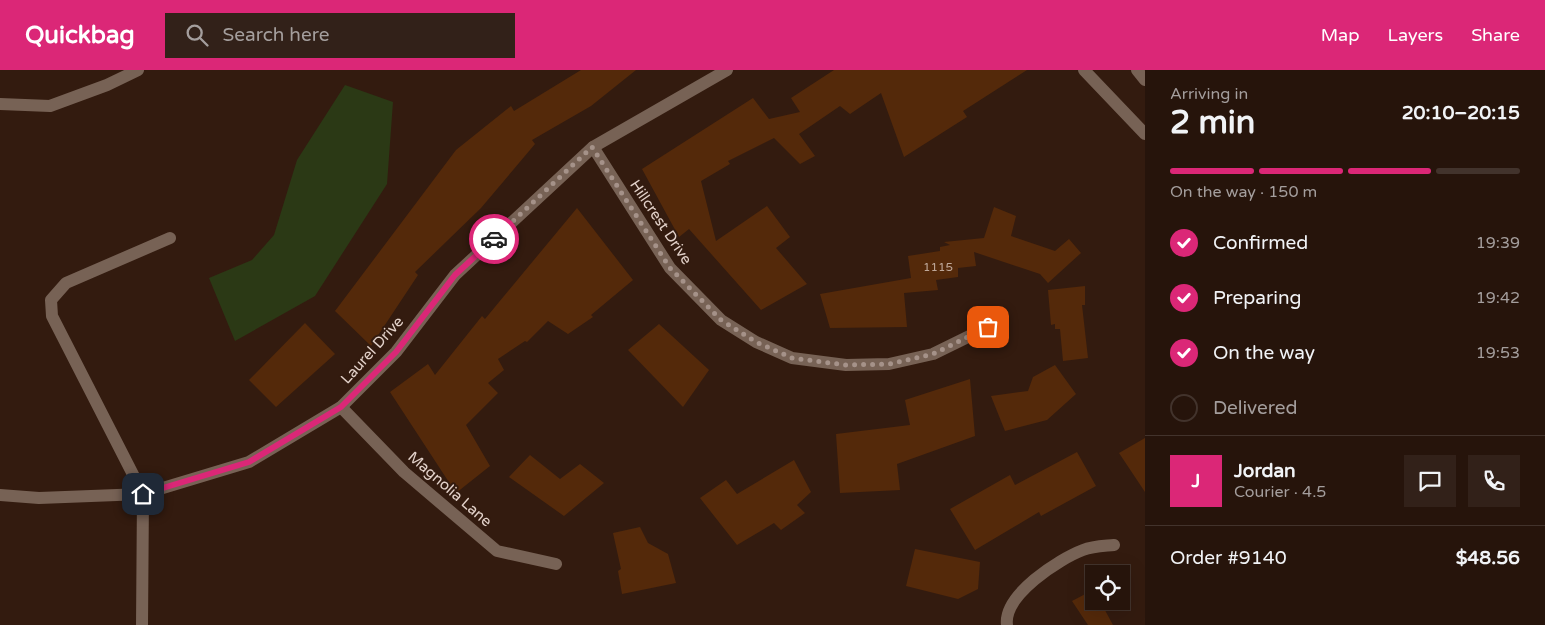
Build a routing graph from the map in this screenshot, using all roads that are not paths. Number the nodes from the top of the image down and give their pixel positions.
1 (138, 70) edge
2 (727, 70) edge
3 (1084, 70) edge
4 (1137, 70) edge
5 (1145, 80) edge
6 (0, 104) edge
7 (1145, 134) edge
8 (592, 147) junction
9 (170, 238) dead end
10 (988, 327) dead end
11 (341, 407) junction
12 (143, 494) junction
13 (0, 495) edge
14 (1114, 545) dead end
15 (556, 564) dead end
16 (142, 625) edge
17 (1007, 625) edge

1 - 6 street
2 - 8 street, Laurel Drive
3 - 7 street
4 - 5 street
8 - 10 street, Hillcrest Drive
8 - 11 street, Laurel Drive
9 - 12 street
11 - 12 street, Laurel Drive
11 - 15 street, Magnolia Lane
12 - 13 street, Laurel Drive
12 - 16 street
14 - 17 street

